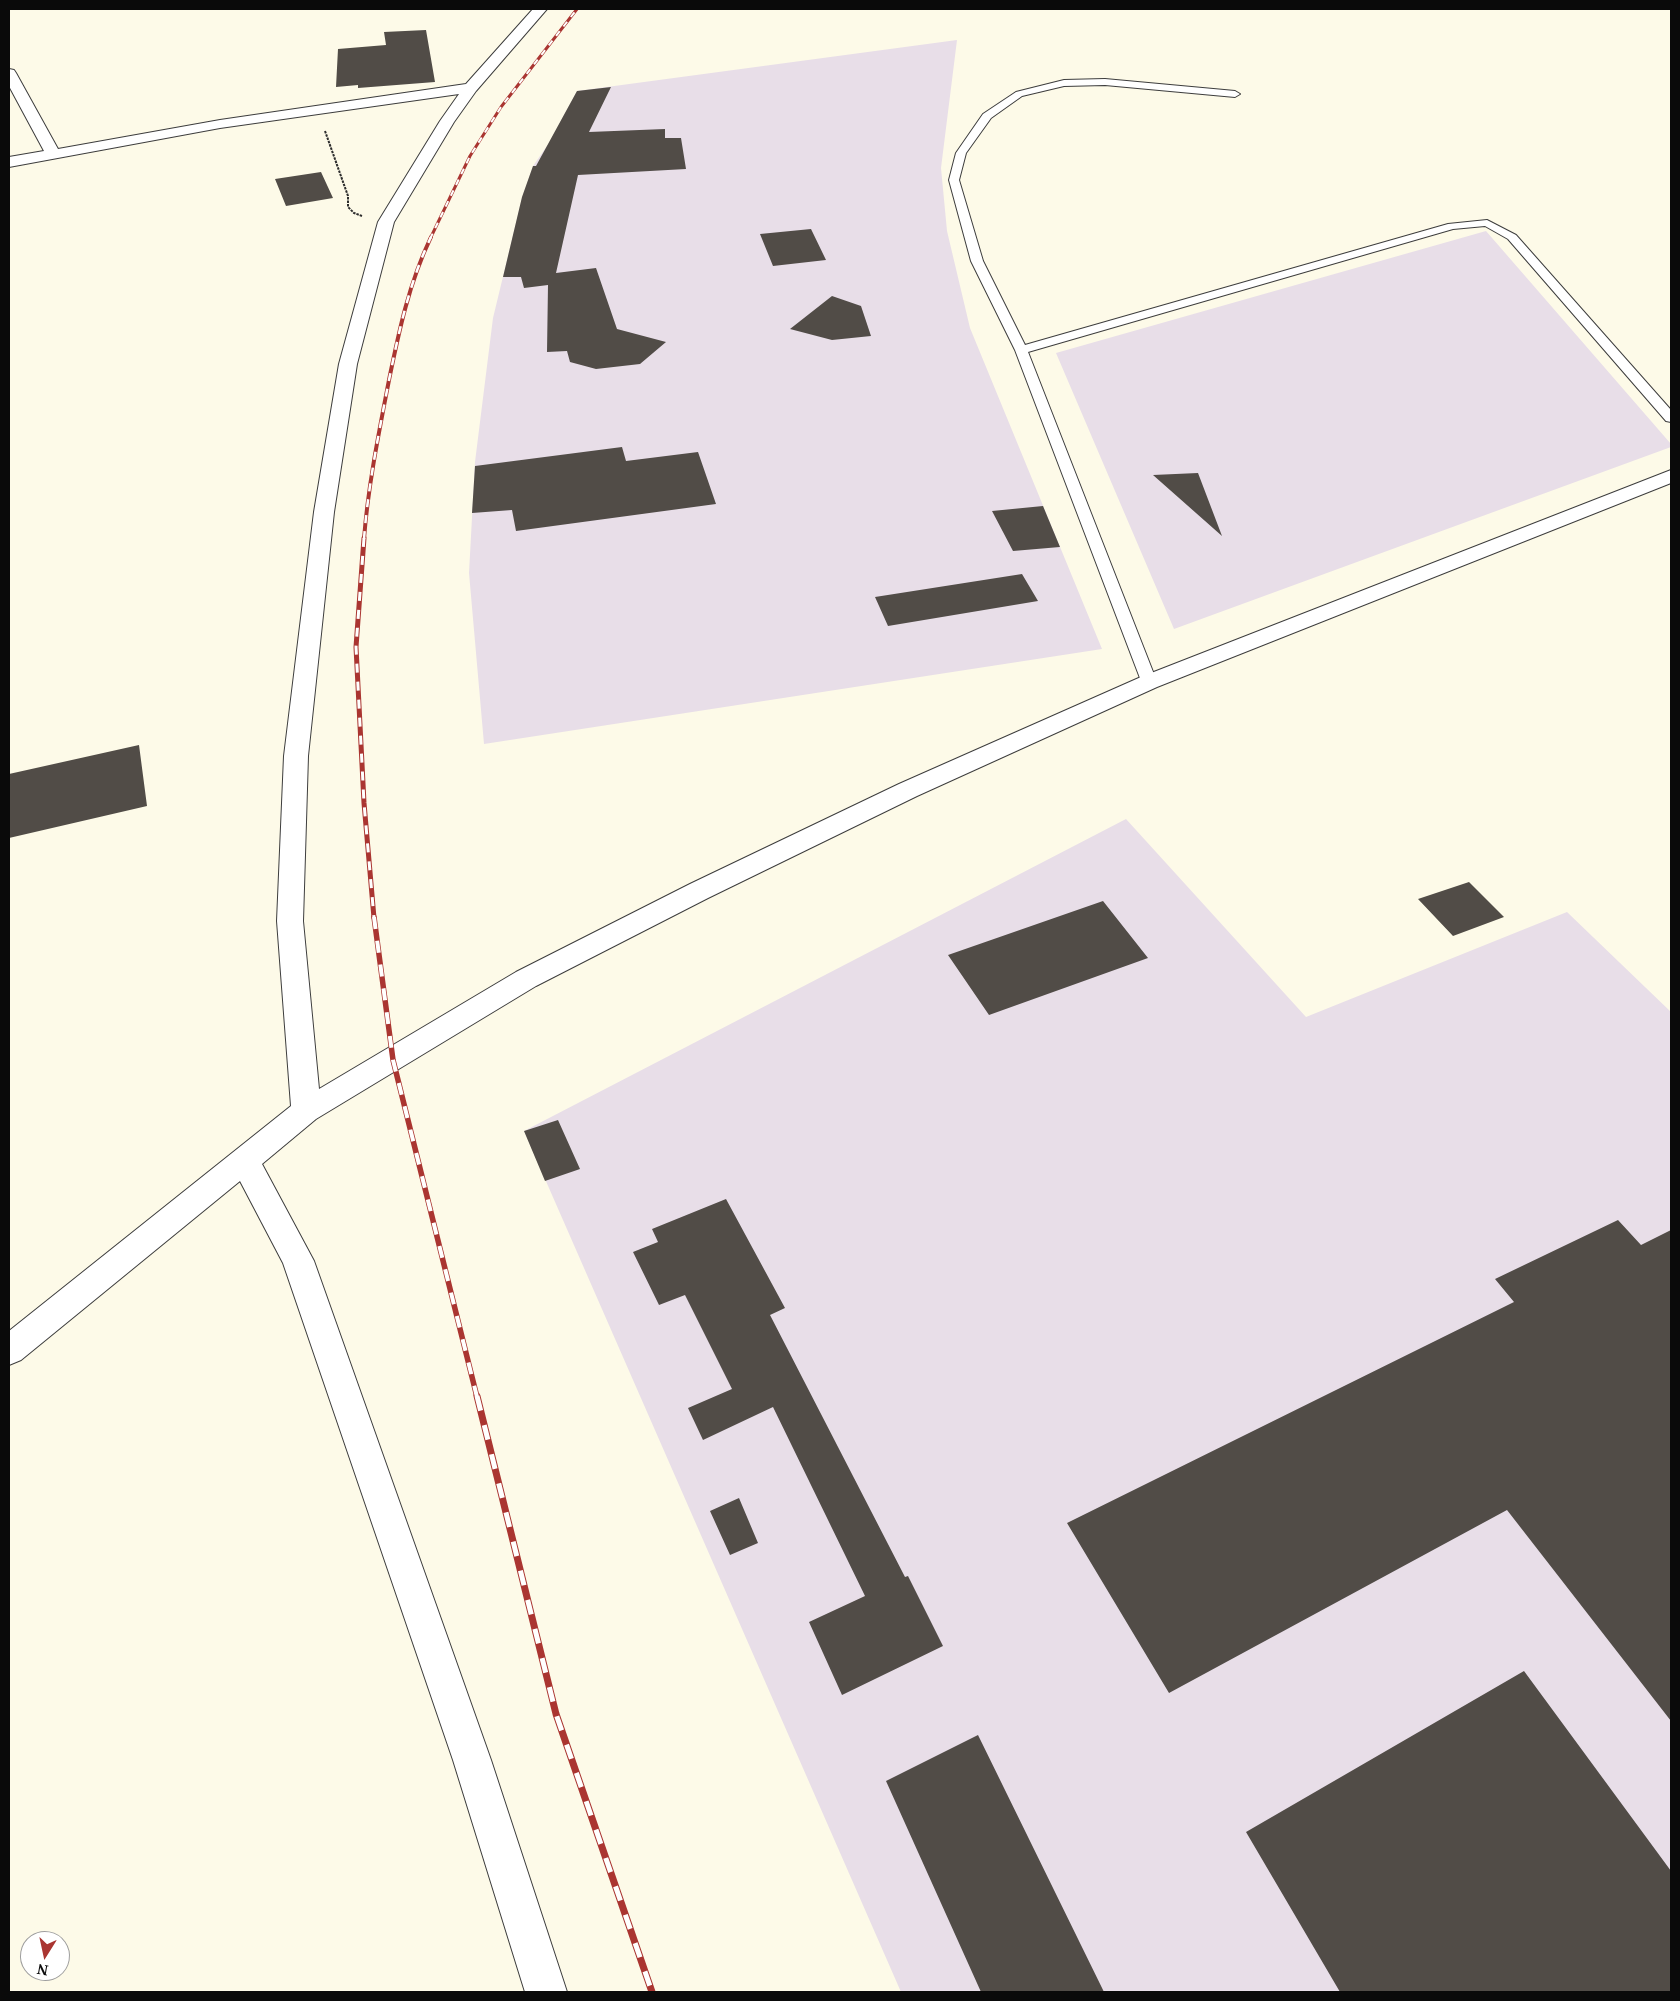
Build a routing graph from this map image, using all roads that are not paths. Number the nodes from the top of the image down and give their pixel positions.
1 (540, 9) edge
2 (9, 73) edge
3 (471, 88) junction
4 (1235, 94) dead end
5 (52, 153) junction
6 (9, 162) edge
7 (1022, 350) junction
8 (1671, 418) edge
9 (1671, 476) edge
10 (1149, 682) junction
11 (306, 1111) junction
12 (244, 1159) junction
13 (9, 1350) edge
14 (546, 1992) edge

1 - 3 street
2 - 5 street
3 - 5 street
3 - 11 street
4 - 7 lane
5 - 6 street
7 - 8 lane
7 - 10 lane
9 - 10 street
10 - 11 street
11 - 12 street
12 - 13 street
12 - 14 street

